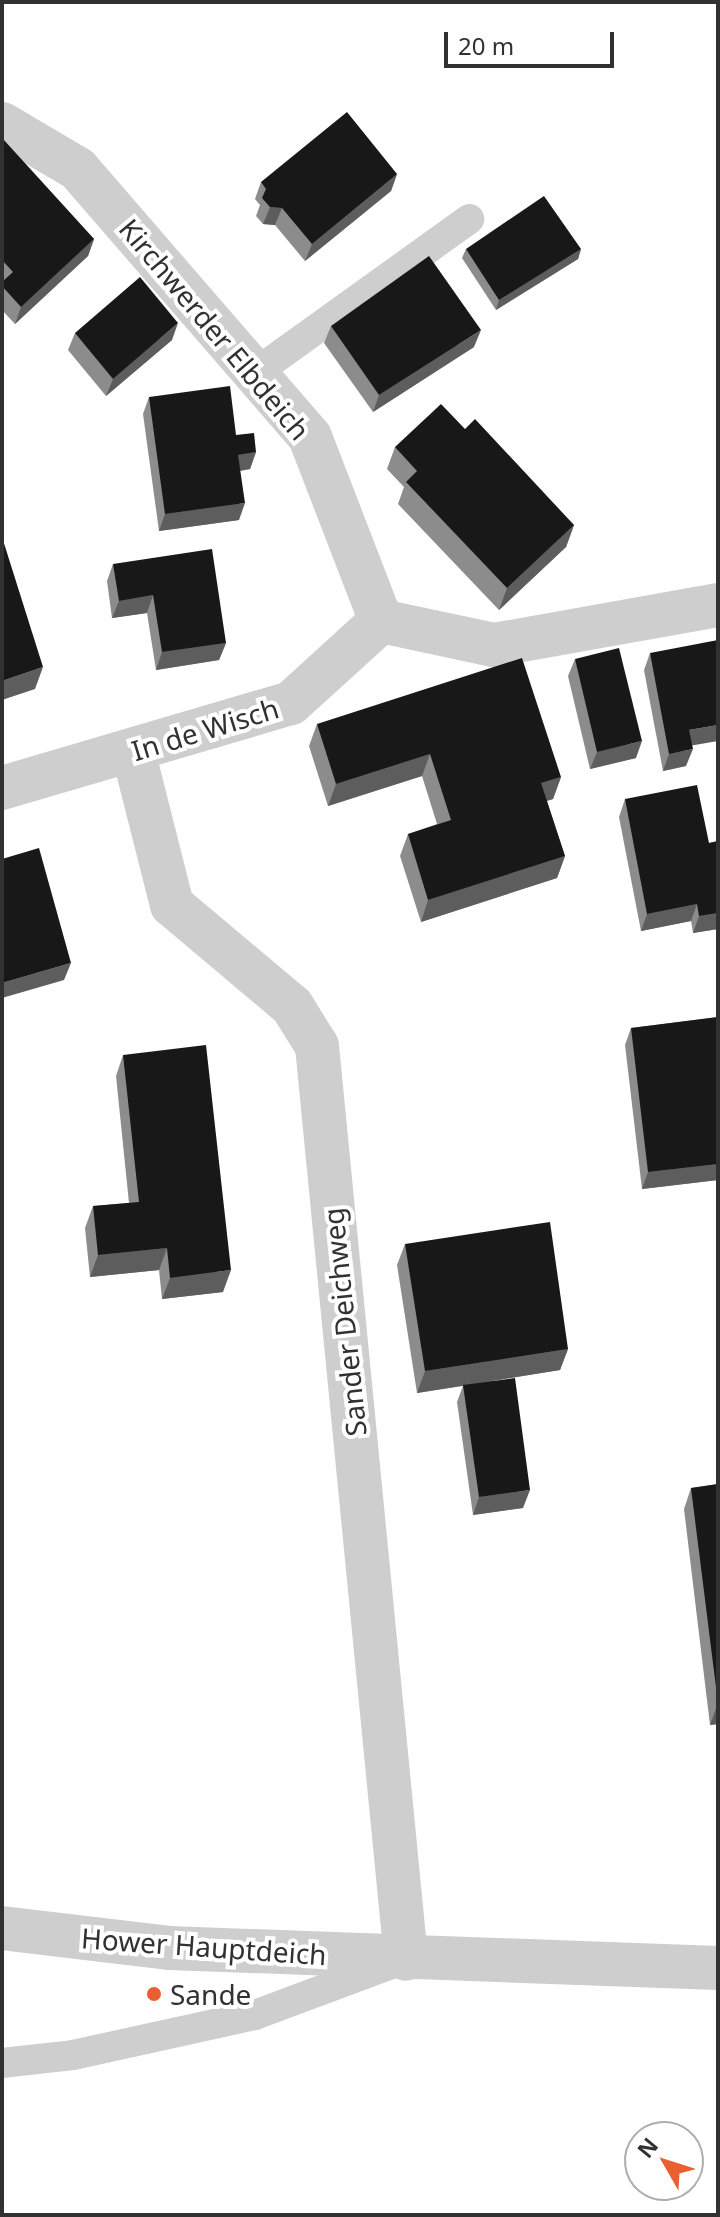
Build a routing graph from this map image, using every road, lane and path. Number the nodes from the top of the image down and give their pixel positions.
1 (2, 124) edge
2 (469, 219) dead end
3 (255, 373) junction
4 (718, 605) edge
5 (381, 621) junction
6 (133, 751) junction
7 (2, 788) edge
8 (2, 1928) edge
9 (406, 1959) junction
10 (718, 1968) edge
11 (2, 2063) edge

1 - 3 street, Kirchwerder Elbdeich
2 - 3 lane
3 - 5 street, Kirchwerder Elbdeich
4 - 5 street
5 - 6 street, In de Wisch
6 - 7 street, In de Wisch
6 - 9 street, Sander Deichweg
8 - 9 street, Hower Hauptdeich
9 - 10 street, Hower Hauptdeich
9 - 11 lane

